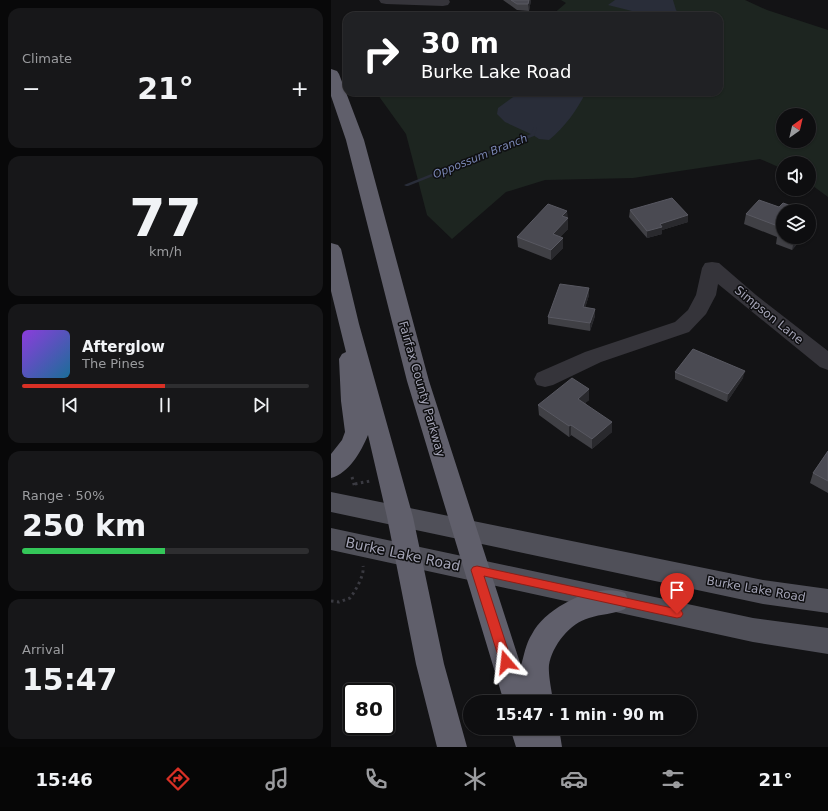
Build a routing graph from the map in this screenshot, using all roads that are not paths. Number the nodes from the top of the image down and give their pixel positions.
1 (387, 0) edge
2 (443, 2) dead end
3 (331, 74) edge
4 (331, 249) edge
5 (349, 324) junction
6 (828, 362) edge
7 (545, 379) dead end
8 (340, 469) edge
9 (331, 502) edge
10 (400, 517) junction
11 (463, 529) junction
12 (331, 538) edge
13 (409, 556) junction
14 (477, 570) junction
15 (616, 601) junction
16 (828, 601) edge
17 (828, 641) edge
18 (516, 695) edge
19 (538, 695) edge
20 (527, 735) edge
21 (545, 735) edge
22 (452, 747) edge
23 (531, 747) edge
24 (547, 747) edge

1 - 2 street
3 - 11 highway, Fairfax County Parkway
4 - 5 highway
5 - 8 highway
5 - 10 highway
6 - 7 street, Simpson Lane
9 - 10 main road, Burke Lake Road
10 - 11 main road, Burke Lake Road
10 - 13 highway
11 - 14 highway, Fairfax County Parkway
11 - 16 main road, Burke Lake Road
12 - 13 main road, Burke Lake Road
13 - 14 main road, Burke Lake Road
13 - 22 highway
14 - 15 main road, Burke Lake Road
14 - 18 highway, Fairfax County Parkway
15 - 17 main road, Burke Lake Road
15 - 19 highway
20 - 23 highway
21 - 24 highway

